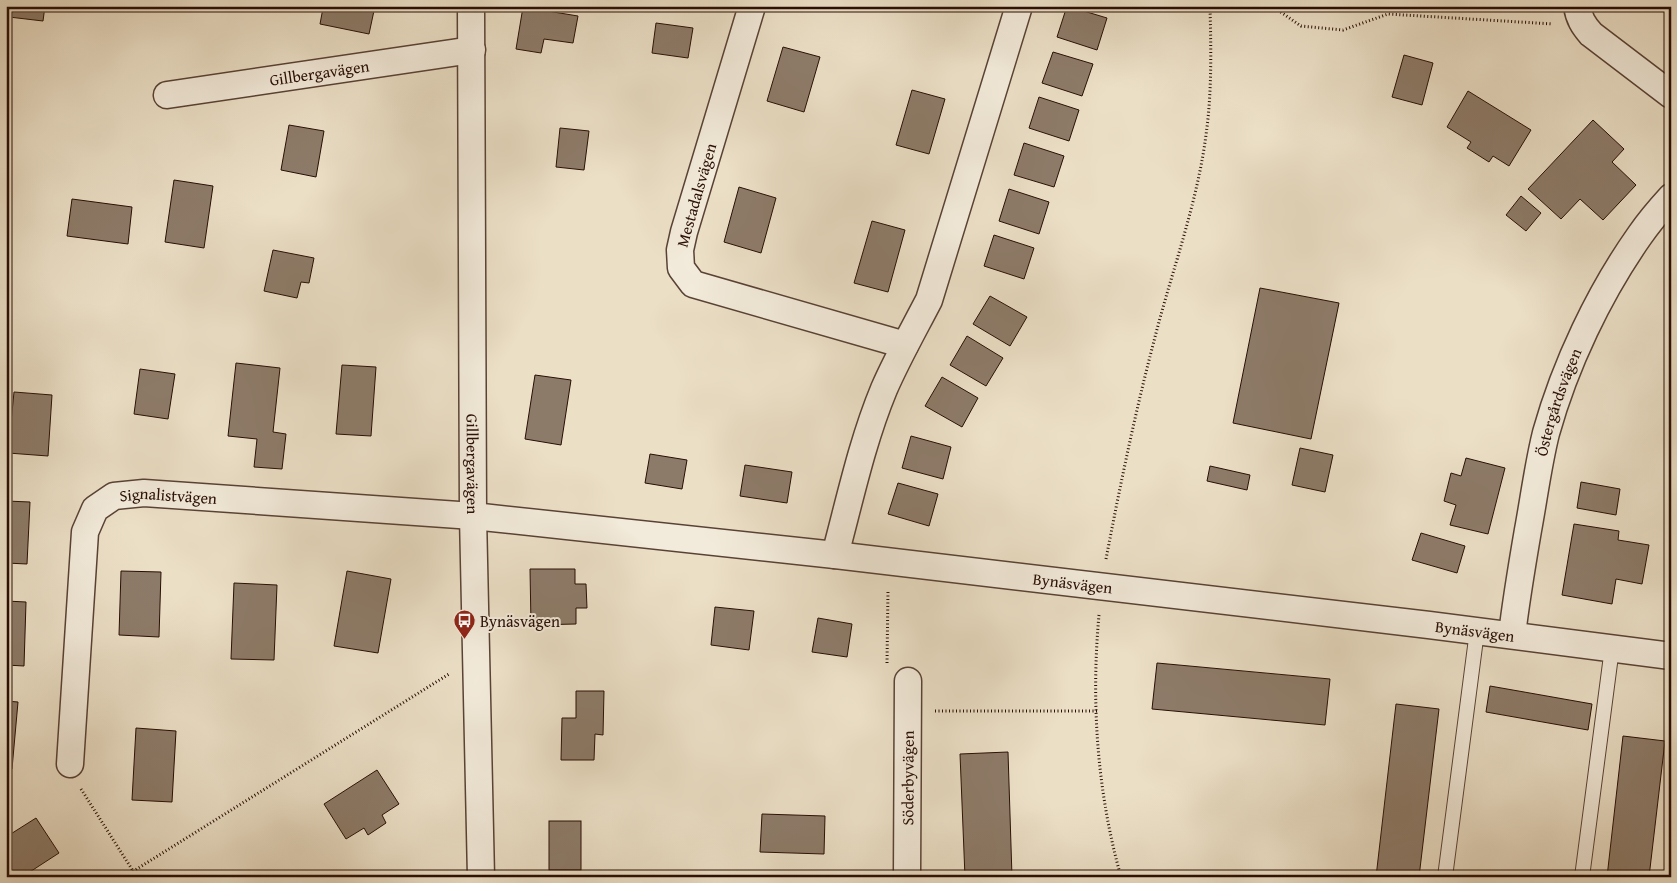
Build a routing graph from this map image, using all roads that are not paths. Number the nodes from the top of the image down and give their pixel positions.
1 (471, 6) edge
2 (752, 6) edge
3 (1019, 6) edge
4 (1580, 16) edge
5 (472, 50) junction
6 (168, 95) dead end
7 (1671, 95) edge
8 (1671, 197) edge
9 (905, 345) junction
10 (473, 516) junction
11 (835, 555) junction
12 (1478, 631) junction
13 (1512, 635) junction
14 (1612, 648) junction
15 (1671, 656) edge
16 (908, 681) road end
17 (70, 764) road end
18 (481, 877) edge
19 (907, 877) edge
20 (1445, 877) edge
21 (1582, 877) edge

1 - 5 street, Gillbergavägen
2 - 9 street, Mestadalsvägen
3 - 9 street
4 - 7 street
5 - 6 street, Gillbergavägen
5 - 10 street, Gillbergavägen
8 - 13 street, Östergårdsvägen
9 - 11 street
10 - 11 street, Bynäsvägen
10 - 17 street, Signalistvägen
10 - 18 street, Gillbergavägen
11 - 12 street, Bynäsvägen
12 - 13 street, Bynäsvägen
12 - 20 lane
13 - 14 street, Bynäsvägen
14 - 15 street, Bynäsvägen
14 - 21 lane
16 - 19 street, Söderbyvägen

